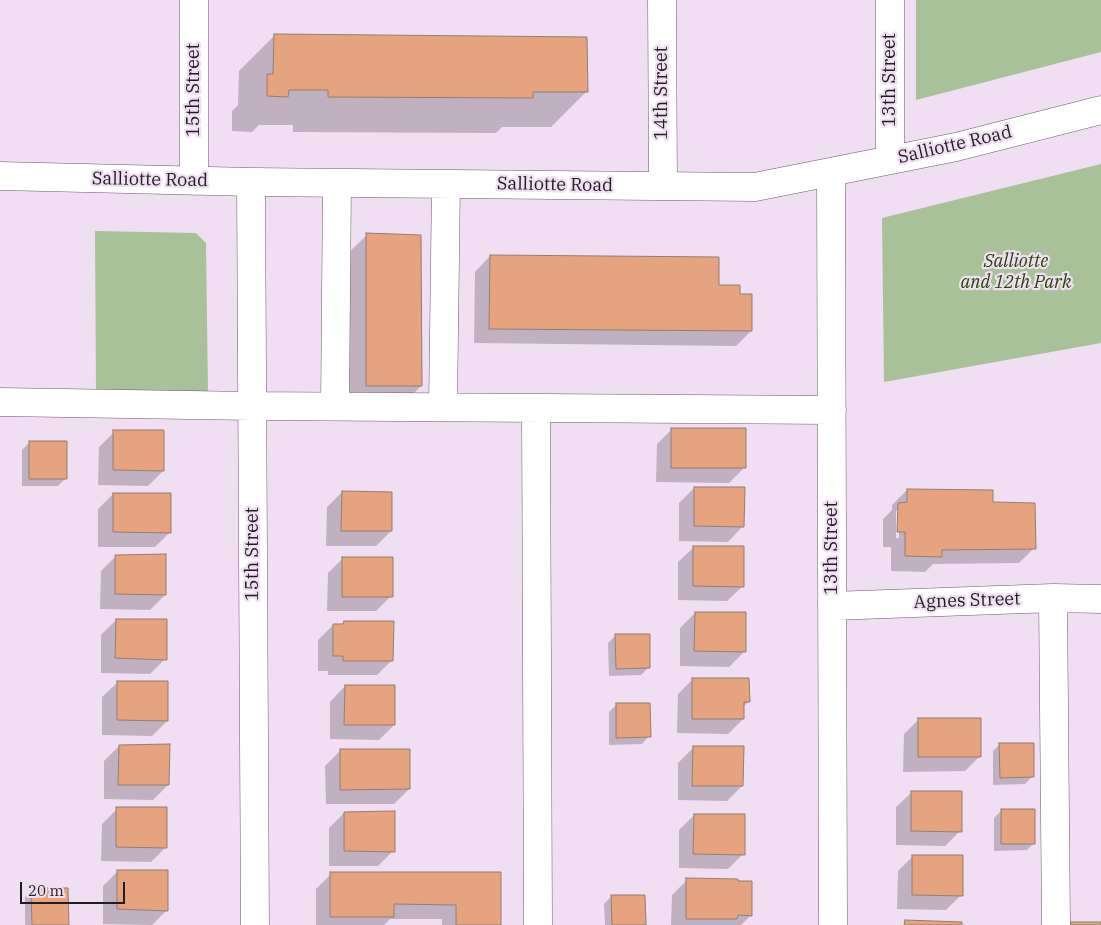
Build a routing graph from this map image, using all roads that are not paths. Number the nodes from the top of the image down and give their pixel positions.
1 (194, 0) edge
2 (662, 0) edge
3 (890, 0) edge
4 (1101, 110) edge
5 (890, 160) junction
6 (831, 172) junction
7 (0, 176) edge
8 (194, 181) junction
9 (252, 182) junction
10 (337, 183) junction
11 (446, 184) junction
12 (663, 186) junction
13 (0, 402) edge
14 (253, 406) junction
15 (335, 406) junction
16 (443, 407) junction
17 (536, 408) junction
18 (832, 410) junction
19 (1053, 598) junction
20 (1101, 599) edge
21 (832, 606) junction
22 (255, 925) edge
23 (538, 925) edge
24 (833, 925) edge
25 (1056, 925) edge

1 - 8 street, 15th Street
2 - 12 street, 14th Street
3 - 5 street, 13th Street
4 - 5 street, Salliotte Road
5 - 6 street, Salliotte Road
6 - 12 street, Salliotte Road
6 - 18 street, 13th Street
7 - 8 street, Salliotte Road
8 - 9 street, Salliotte Road
9 - 10 street, Salliotte Road
9 - 14 street, 15th Street
10 - 11 street, Salliotte Road
10 - 15 street
11 - 12 street, Salliotte Road
11 - 16 street
13 - 14 street
14 - 15 street
14 - 22 street, 15th Street
15 - 16 street
16 - 17 street
17 - 18 street
17 - 23 street
18 - 21 street, 13th Street
19 - 20 street, Agnes Street
19 - 21 street, Agnes Street
19 - 25 street
21 - 24 street, 13th Street

